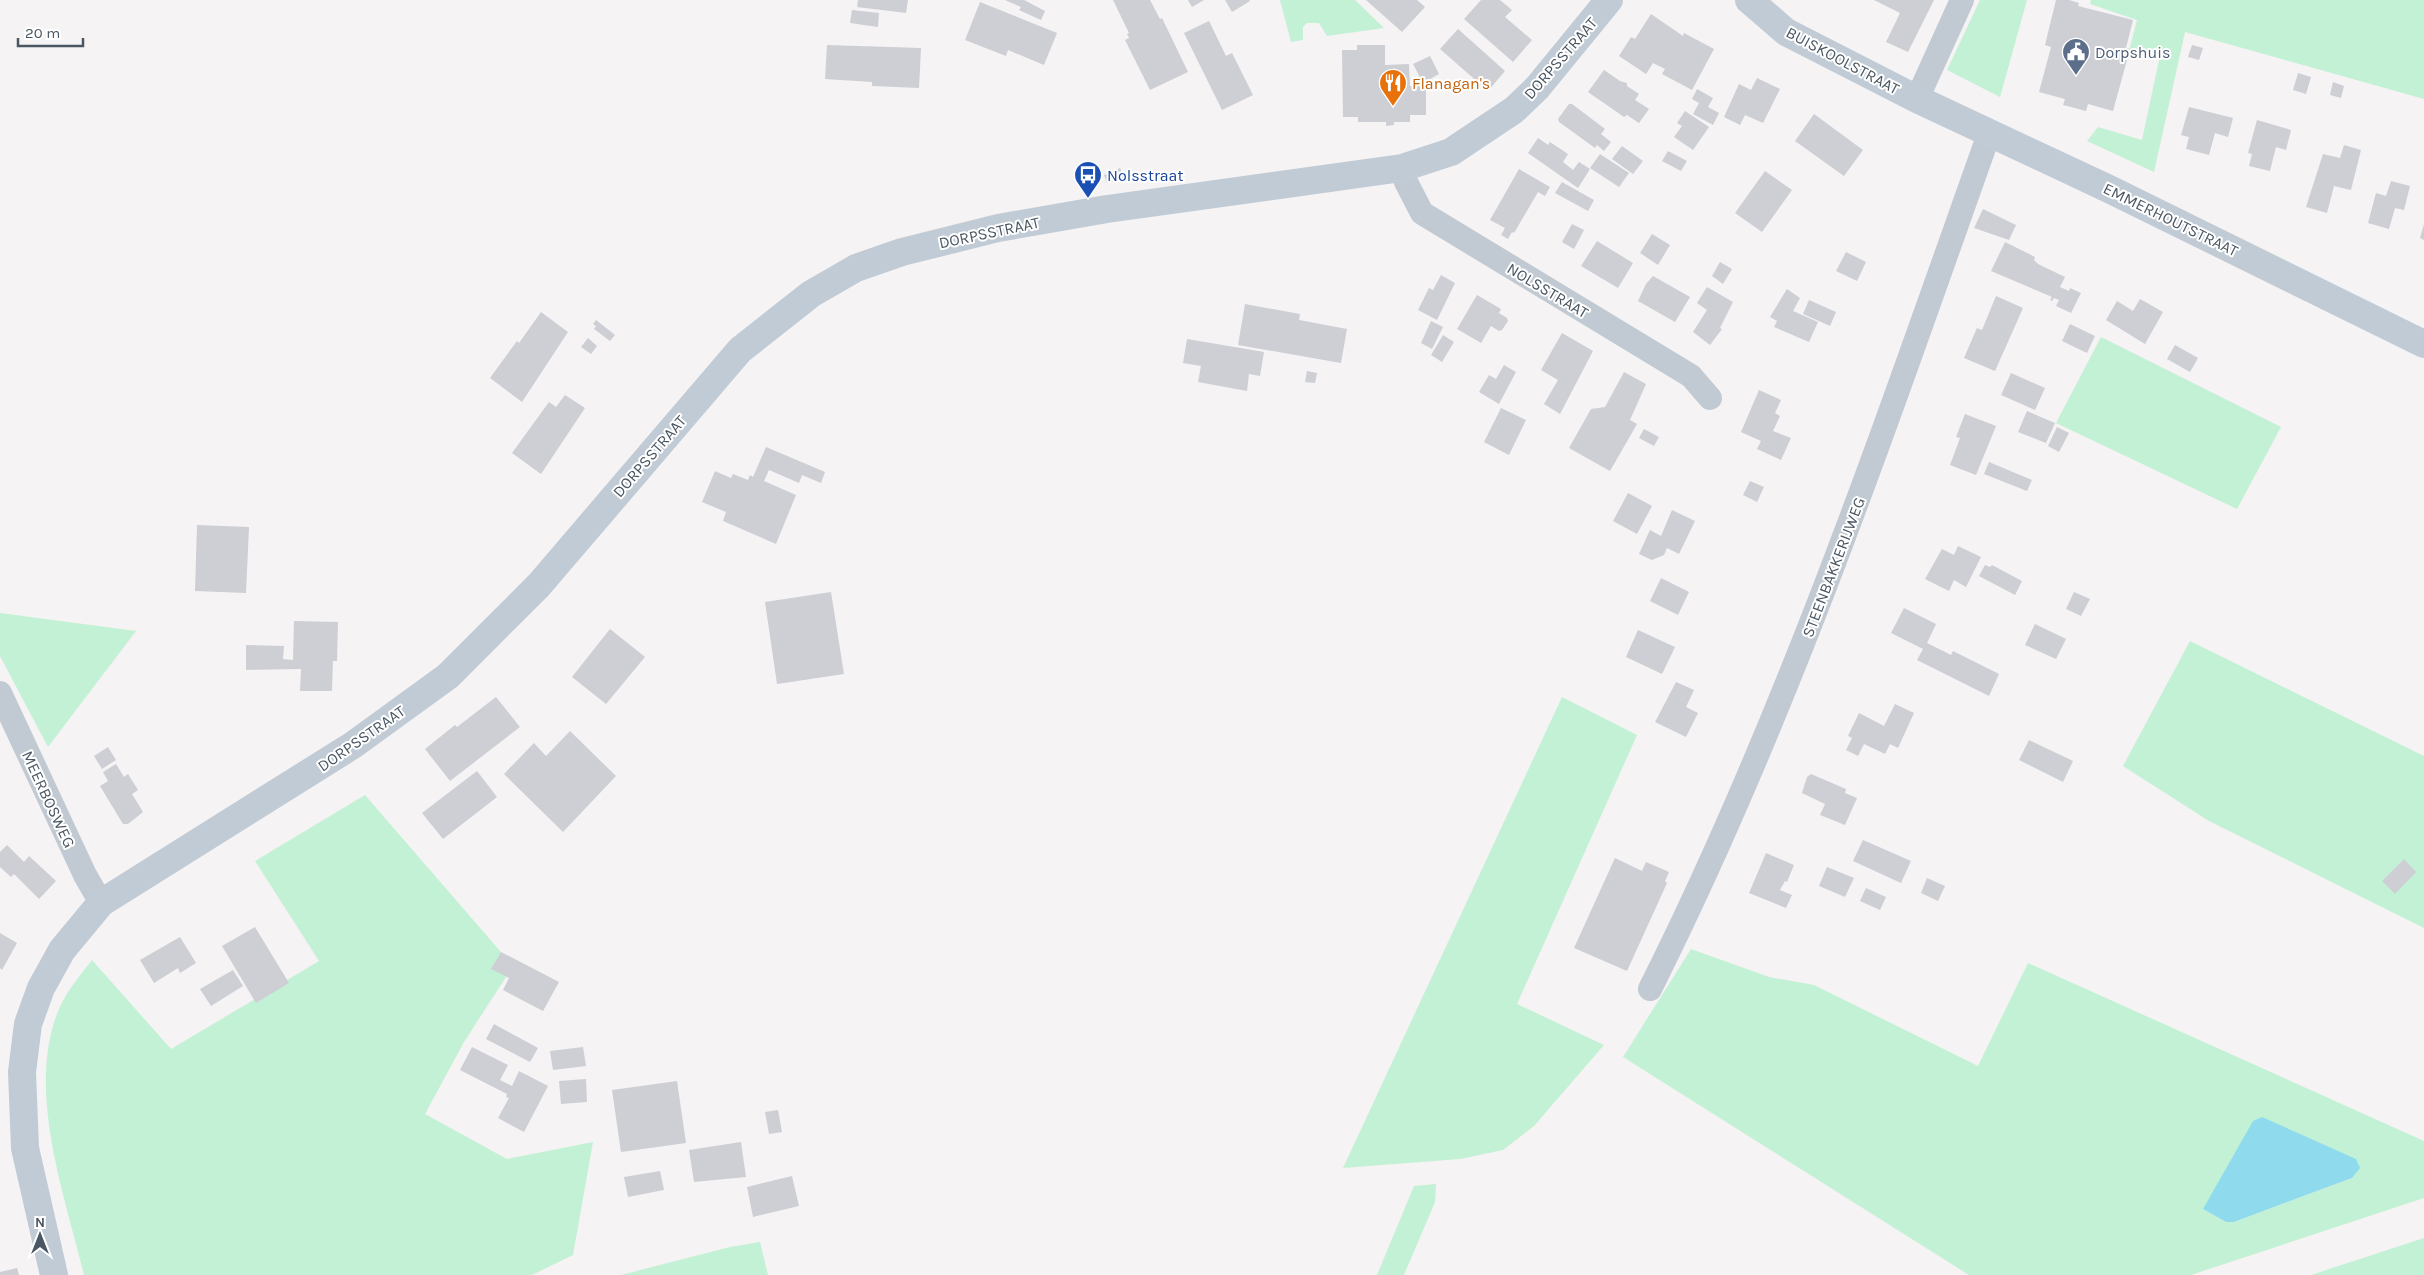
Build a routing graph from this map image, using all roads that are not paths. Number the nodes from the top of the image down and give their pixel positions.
1 (1609, 0) edge
2 (1749, 0) edge
3 (1962, 0) edge
4 (1917, 99) junction
5 (1989, 134) junction
6 (1402, 168) junction
7 (2424, 344) edge
8 (1710, 398) dead end
9 (0, 693) edge
10 (101, 903) junction
11 (1650, 989) dead end
12 (54, 1275) edge

1 - 6 main road, DORPSSTRAAT
2 - 4 main road, BUISKOOLSTRAAT
3 - 4 street
4 - 5 main road, EMMERHOUTSTRAAT
5 - 7 main road, EMMERHOUTSTRAAT
5 - 11 street, STEENBAKKERIJWEG
6 - 8 street, NOLSSTRAAT
6 - 10 main road, DORPSSTRAAT
9 - 10 street, MEERBOSWEG
10 - 12 main road, DORPSSTRAAT

